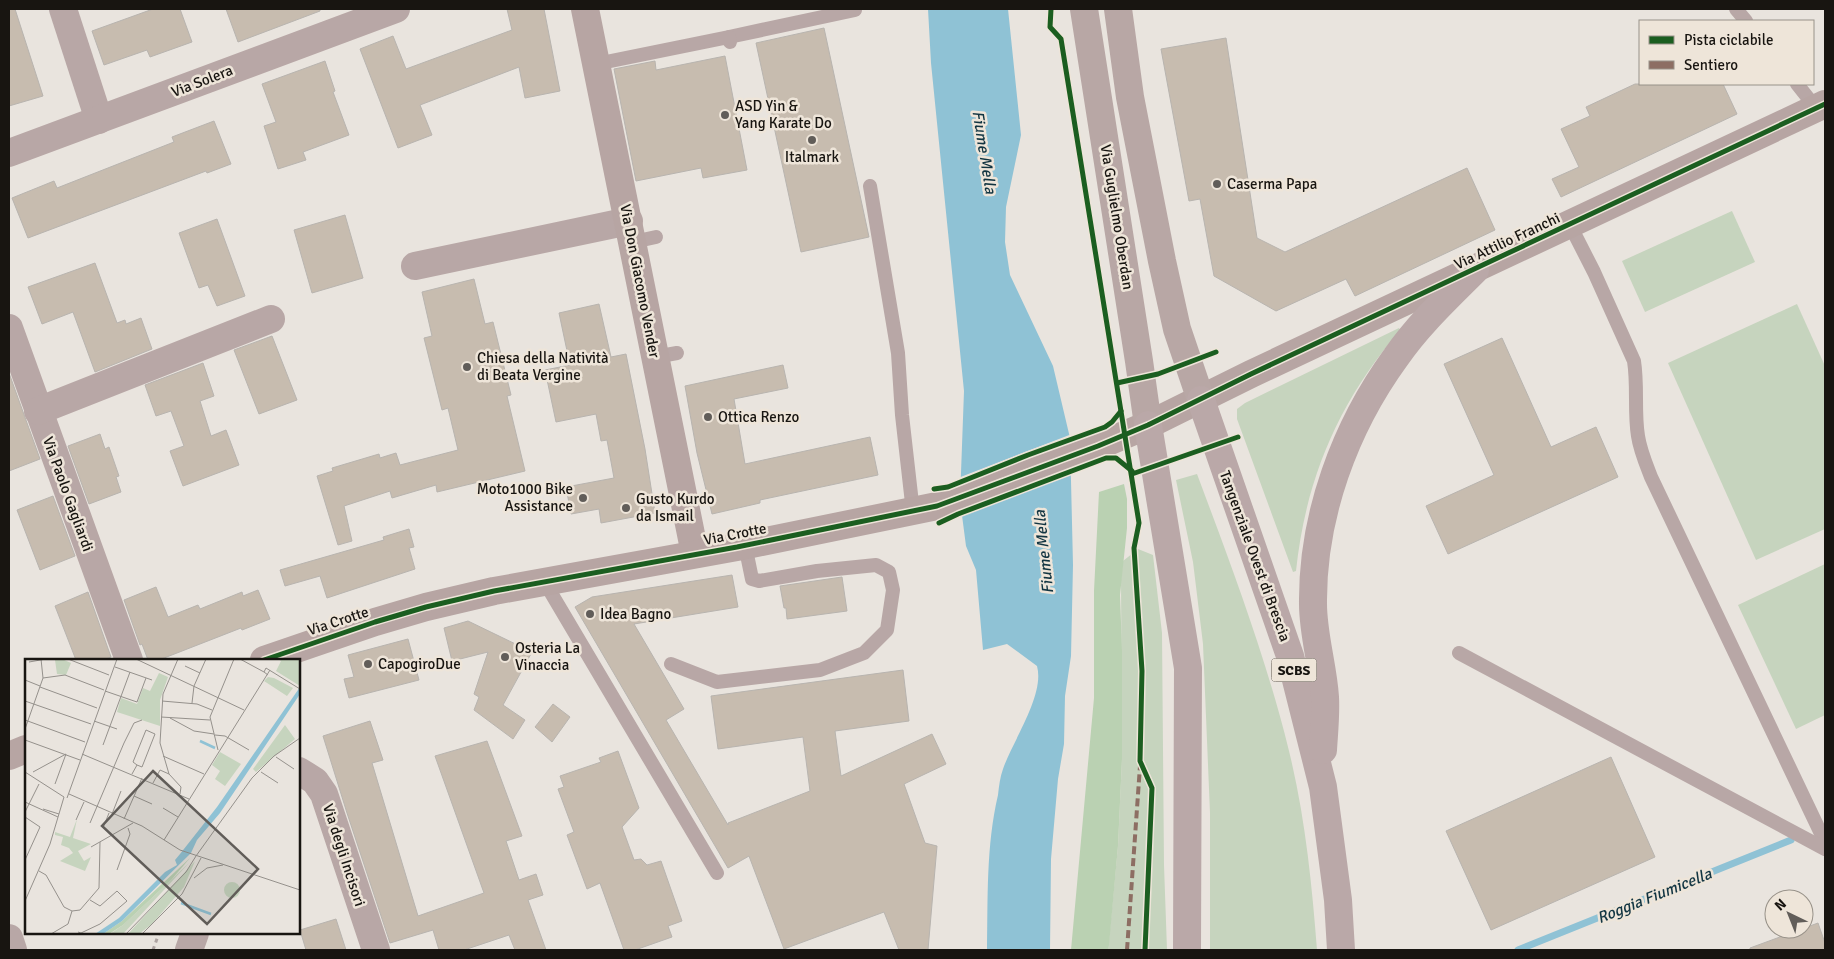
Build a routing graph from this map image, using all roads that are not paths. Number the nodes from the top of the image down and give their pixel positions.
1 (63, 9) edge
2 (396, 9) edge
3 (585, 9) edge
4 (1084, 9) edge
5 (1118, 9) edge
6 (1736, 9) edge
7 (855, 10) dead end
8 (1745, 20) edge
9 (596, 64) junction
10 (1798, 85) edge
11 (1821, 106) edge
12 (100, 120) junction
13 (9, 153) edge
14 (870, 186) dead end
15 (1570, 225) junction
16 (639, 233) junction
17 (415, 266) dead end
18 (1475, 270) junction
19 (271, 319) dead end
20 (9, 328) edge
21 (1200, 400) junction
22 (38, 411) junction
23 (1148, 425) junction
24 (925, 509) junction
25 (745, 545) junction
26 (695, 554) junction
27 (544, 581) junction
28 (1459, 653) dead end
29 (129, 659) edge
30 (268, 659) edge
31 (671, 664) dead end
32 (25, 749) edge
33 (9, 756) edge
34 (300, 772) edge
35 (1323, 787) junction
36 (1825, 842) edge
37 (1825, 849) edge
38 (717, 873) dead end
39 (195, 934) edge
40 (9, 938) edge
41 (13, 950) edge
42 (189, 950) edge
43 (376, 950) edge
44 (1187, 950) edge
45 (1341, 950) edge

1 - 12 street
2 - 12 street, Via Solera
3 - 9 street, Via Don Giacomo Vender
4 - 23 main road, Via Guglielmo Oberdan
5 - 21 main road
6 - 8 lane
7 - 9 lane
9 - 16 street, Via Don Giacomo Vender
10 - 11 lane
11 - 15 street, Via Attilio Franchi
12 - 13 street, Via Solera
14 - 24 lane
15 - 18 street, Via Attilio Franchi
15 - 36 lane
16 - 17 street
16 - 26 street, Via Don Giacomo Vender
18 - 21 street, Via Attilio Franchi
18 - 35 highway
19 - 22 street
20 - 22 street, Via Paolo Gagliardi
21 - 23 street, Via Crotte
21 - 35 highway, Tangenziale Ovest di Brescia / SCBS
22 - 29 street, Via Paolo Gagliardi
23 - 24 street, Via Crotte
23 - 44 highway
24 - 25 street, Via Crotte
25 - 26 street, Via Crotte
25 - 31 lane
26 - 27 street, Via Crotte
27 - 30 street, Via Crotte
27 - 38 lane
28 - 37 lane
32 - 33 street
34 - 43 street, Via degli Incisori
35 - 45 highway, Tangenziale Ovest di Brescia / SCBS
39 - 42 street
40 - 41 street

